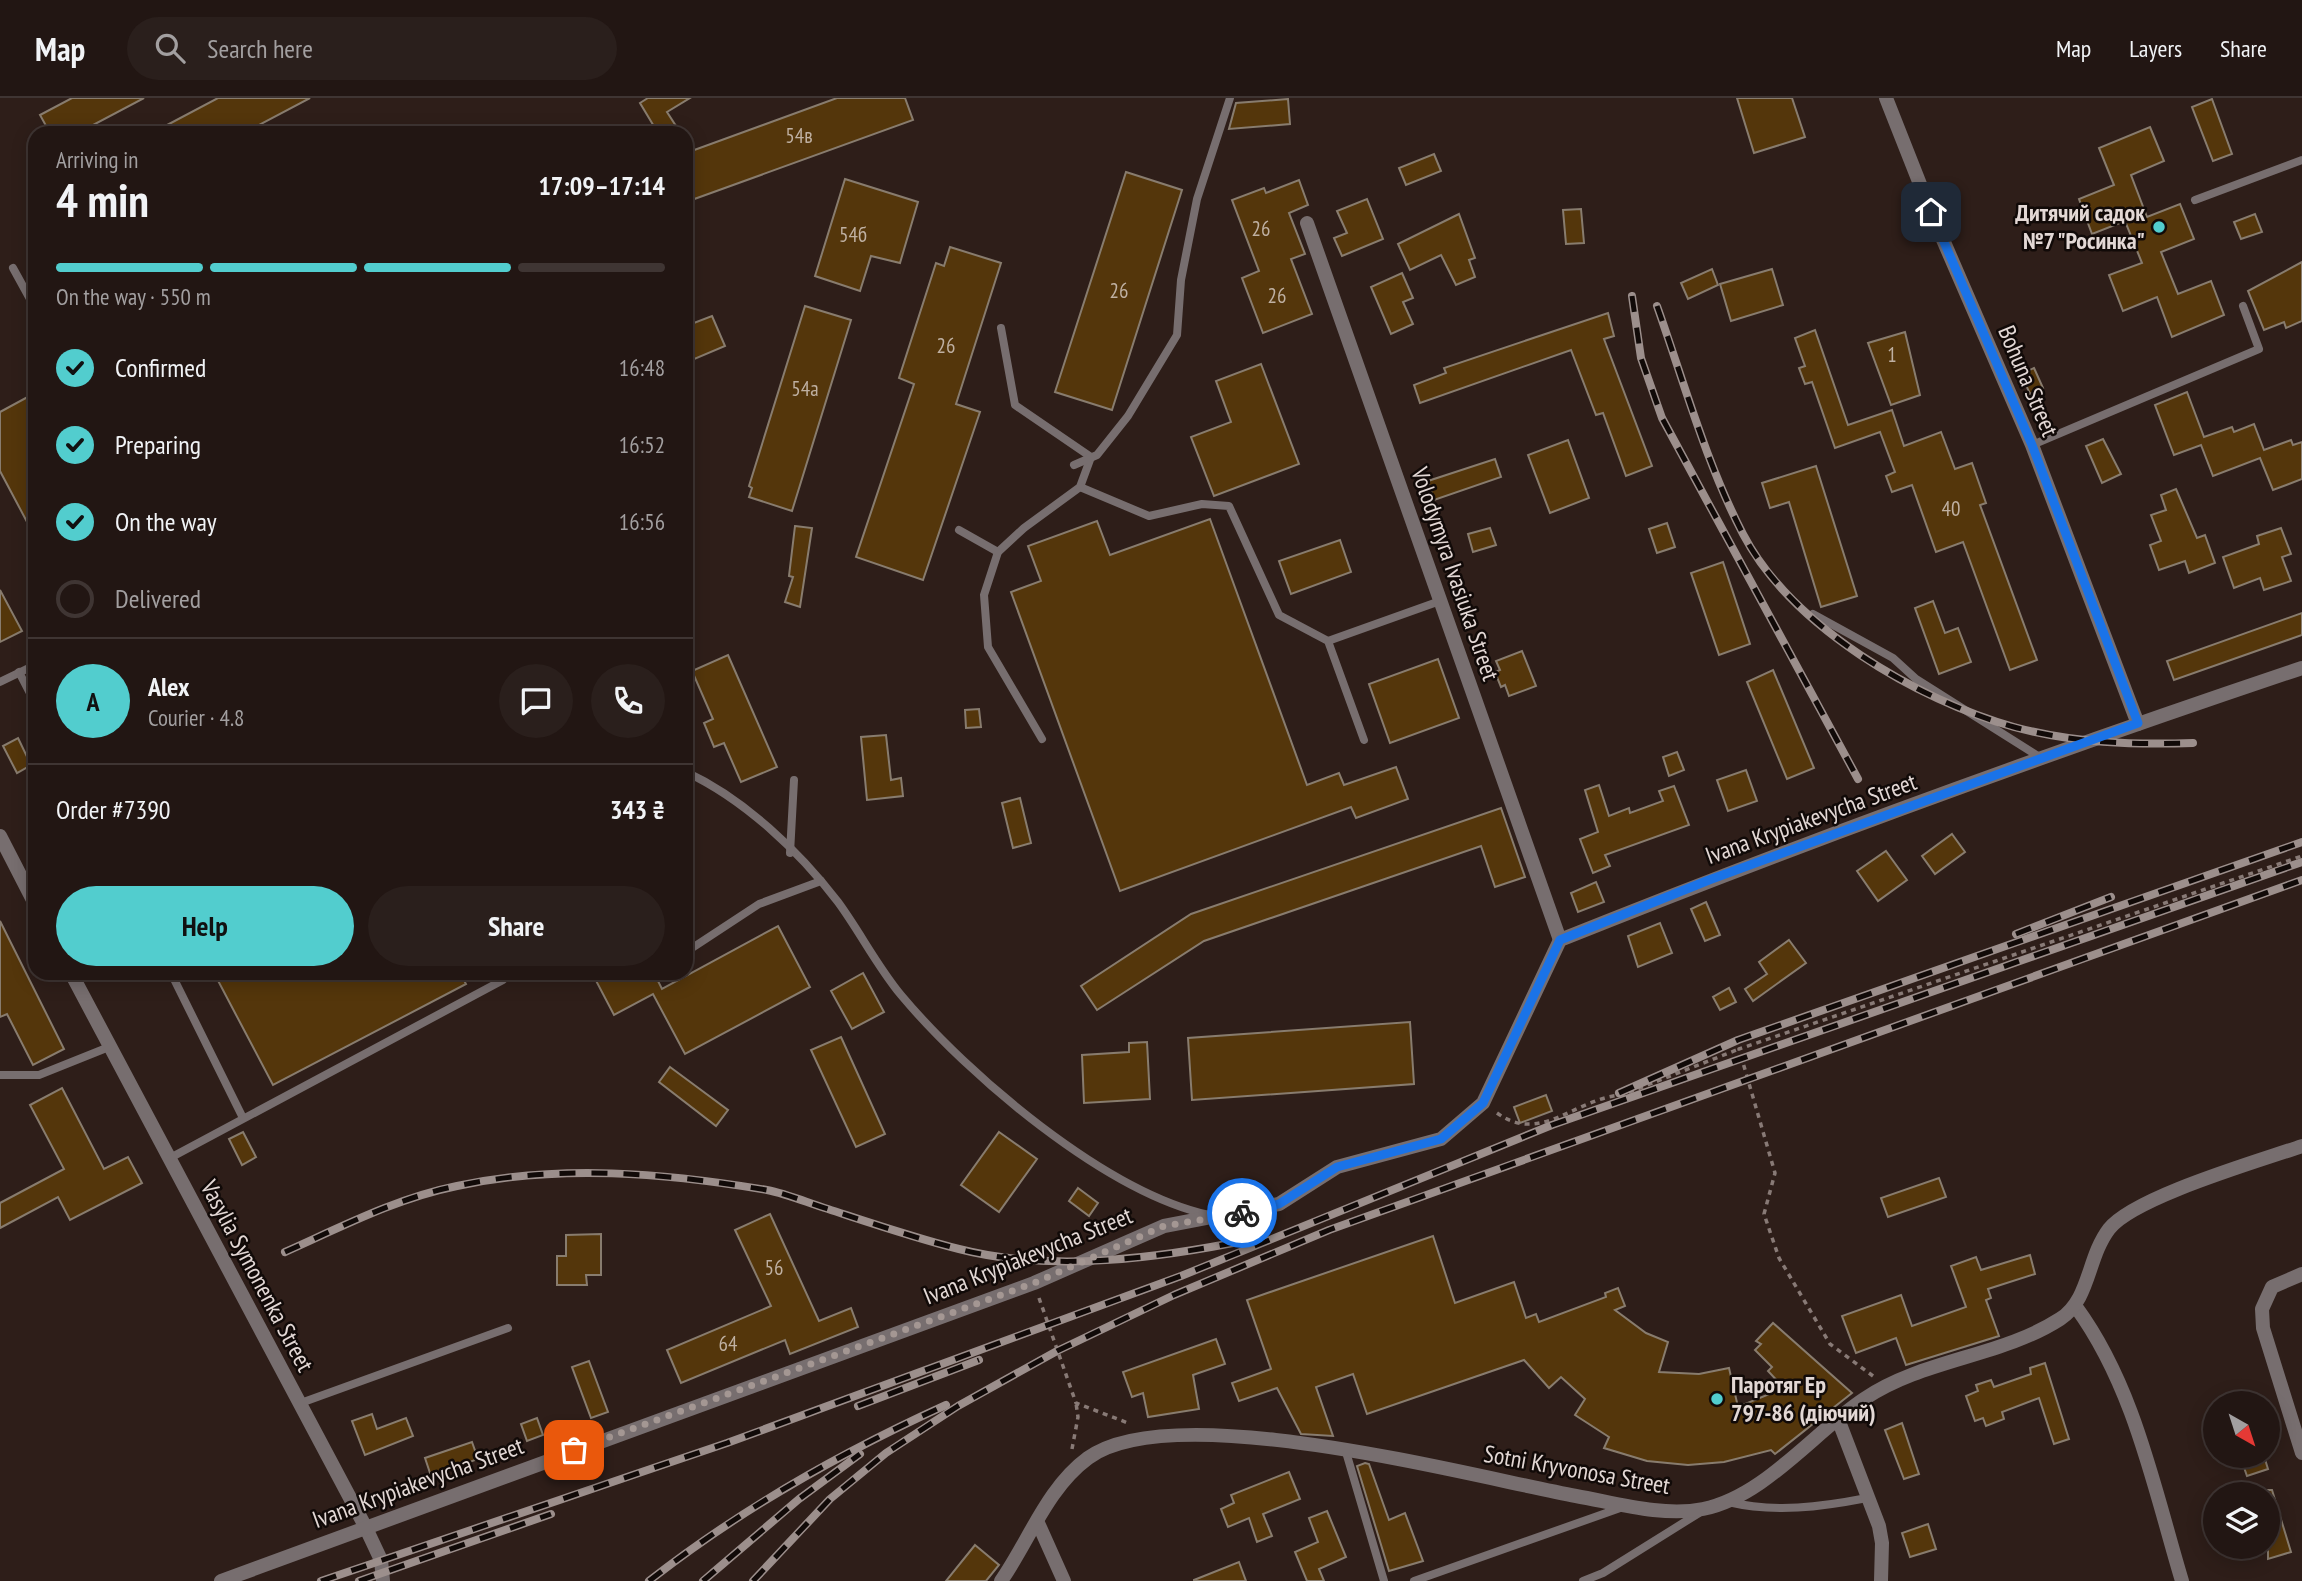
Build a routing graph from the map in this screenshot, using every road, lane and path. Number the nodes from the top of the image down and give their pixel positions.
1 (1230, 98) edge
2 (1886, 98) edge
3 (2302, 160) edge
4 (2195, 200) dead end
5 (1307, 223) dead end
6 (13, 268) dead end
7 (28, 295) edge
8 (2243, 306) dead end
9 (1001, 328) dead end
10 (2032, 445) junction
11 (1091, 457) junction
12 (1074, 465) dead end
13 (1080, 487) junction
14 (958, 530) dead end
15 (998, 552) junction
16 (1440, 601) junction
17 (1813, 614) dead end
18 (1328, 641) junction
19 (28, 668) edge
20 (2302, 668) edge
21 (19, 672) junction
22 (0, 682) edge
23 (28, 689) edge
24 (2138, 723) junction
25 (1042, 739) dead end
26 (1364, 740) dead end
27 (2043, 760) junction
28 (693, 775) edge
29 (794, 780) dead end
30 (0, 836) edge
31 (790, 854) junction
32 (2302, 856) edge
33 (821, 881) junction
34 (28, 890) edge
35 (1560, 940) junction
36 (693, 947) edge
37 (75, 980) edge
38 (174, 980) edge
39 (503, 980) edge
40 (109, 1047) junction
41 (1739, 1049) junction
42 (0, 1075) edge
43 (1483, 1103) junction
44 (243, 1118) junction
45 (2302, 1146) edge
46 (170, 1158) junction
47 (1215, 1216) junction
48 (2302, 1274) edge
49 (1034, 1283) junction
50 (2076, 1307) junction
51 (508, 1328) dead end
52 (1893, 1383) junction
53 (1076, 1403) junction
54 (298, 1404) junction
55 (1838, 1419) junction
56 (1152, 1436) junction
57 (1346, 1452) junction
58 (2302, 1453) edge
59 (1070, 1455) dead end
60 (1867, 1498) junction
61 (1726, 1502) junction
62 (1629, 1505) junction
63 (1704, 1509) junction
64 (1038, 1523) junction
65 (365, 1526) junction
66 (221, 1581) edge
67 (383, 1581) edge
68 (1001, 1581) edge
69 (1064, 1581) edge
70 (1384, 1581) edge
71 (1414, 1581) edge
72 (1583, 1581) edge
73 (1881, 1581) edge
74 (2182, 1581) edge

1 - 11 lane
2 - 10 street, Bohuna Street
3 - 4 lane
5 - 16 street, Volodymyra Ivasiuka Street
6 - 7 lane
8 - 10 lane
9 - 11 lane
10 - 24 street, Bohuna Street
11 - 12 lane
11 - 13 lane
13 - 15 lane
13 - 18 lane
14 - 15 lane
15 - 25 lane
16 - 18 lane
16 - 35 street, Volodymyra Ivasiuka Street
17 - 27 lane
18 - 26 lane
19 - 21 lane
20 - 24 street, Ivana Krypiakevycha Street
21 - 22 lane
21 - 23 lane
24 - 27 street, Ivana Krypiakevycha Street
27 - 35 street, Ivana Krypiakevycha Street
28 - 31 lane
29 - 31 lane
30 - 34 street
31 - 33 lane
32 - 41 path
33 - 36 lane
33 - 47 lane
35 - 43 street, Ivana Krypiakevycha Street
37 - 40 street, Vasylia Symonenka Street
38 - 44 lane
39 - 44 lane
40 - 42 lane
40 - 46 street, Vasylia Symonenka Street
41 - 43 path
41 - 52 path
43 - 47 street, Ivana Krypiakevycha Street
44 - 46 lane
45 - 50 street
46 - 54 street, Vasylia Symonenka Street
47 - 49 street, Ivana Krypiakevycha Street
48 - 58 street
49 - 53 path
49 - 65 street, Ivana Krypiakevycha Street
50 - 52 street, Sotni Kryvonosa Street
50 - 74 street
51 - 54 lane
52 - 55 street, Sotni Kryvonosa Street
53 - 56 path
53 - 59 path
54 - 65 street, Vasylia Symonenka Street
55 - 60 street
55 - 61 street, Sotni Kryvonosa Street
56 - 57 street, Sotni Kryvonosa Street
56 - 64 street, Sotni Kryvonosa Street
57 - 62 street, Sotni Kryvonosa Street
57 - 70 lane
60 - 61 lane
60 - 73 street
61 - 63 street, Sotni Kryvonosa Street
62 - 63 street, Sotni Kryvonosa Street
62 - 71 lane
63 - 72 lane
64 - 68 street, Sotni Kryvonosa Street
64 - 69 street
65 - 66 street, Ivana Krypiakevycha Street
65 - 67 street, Vasylia Symonenka Street

